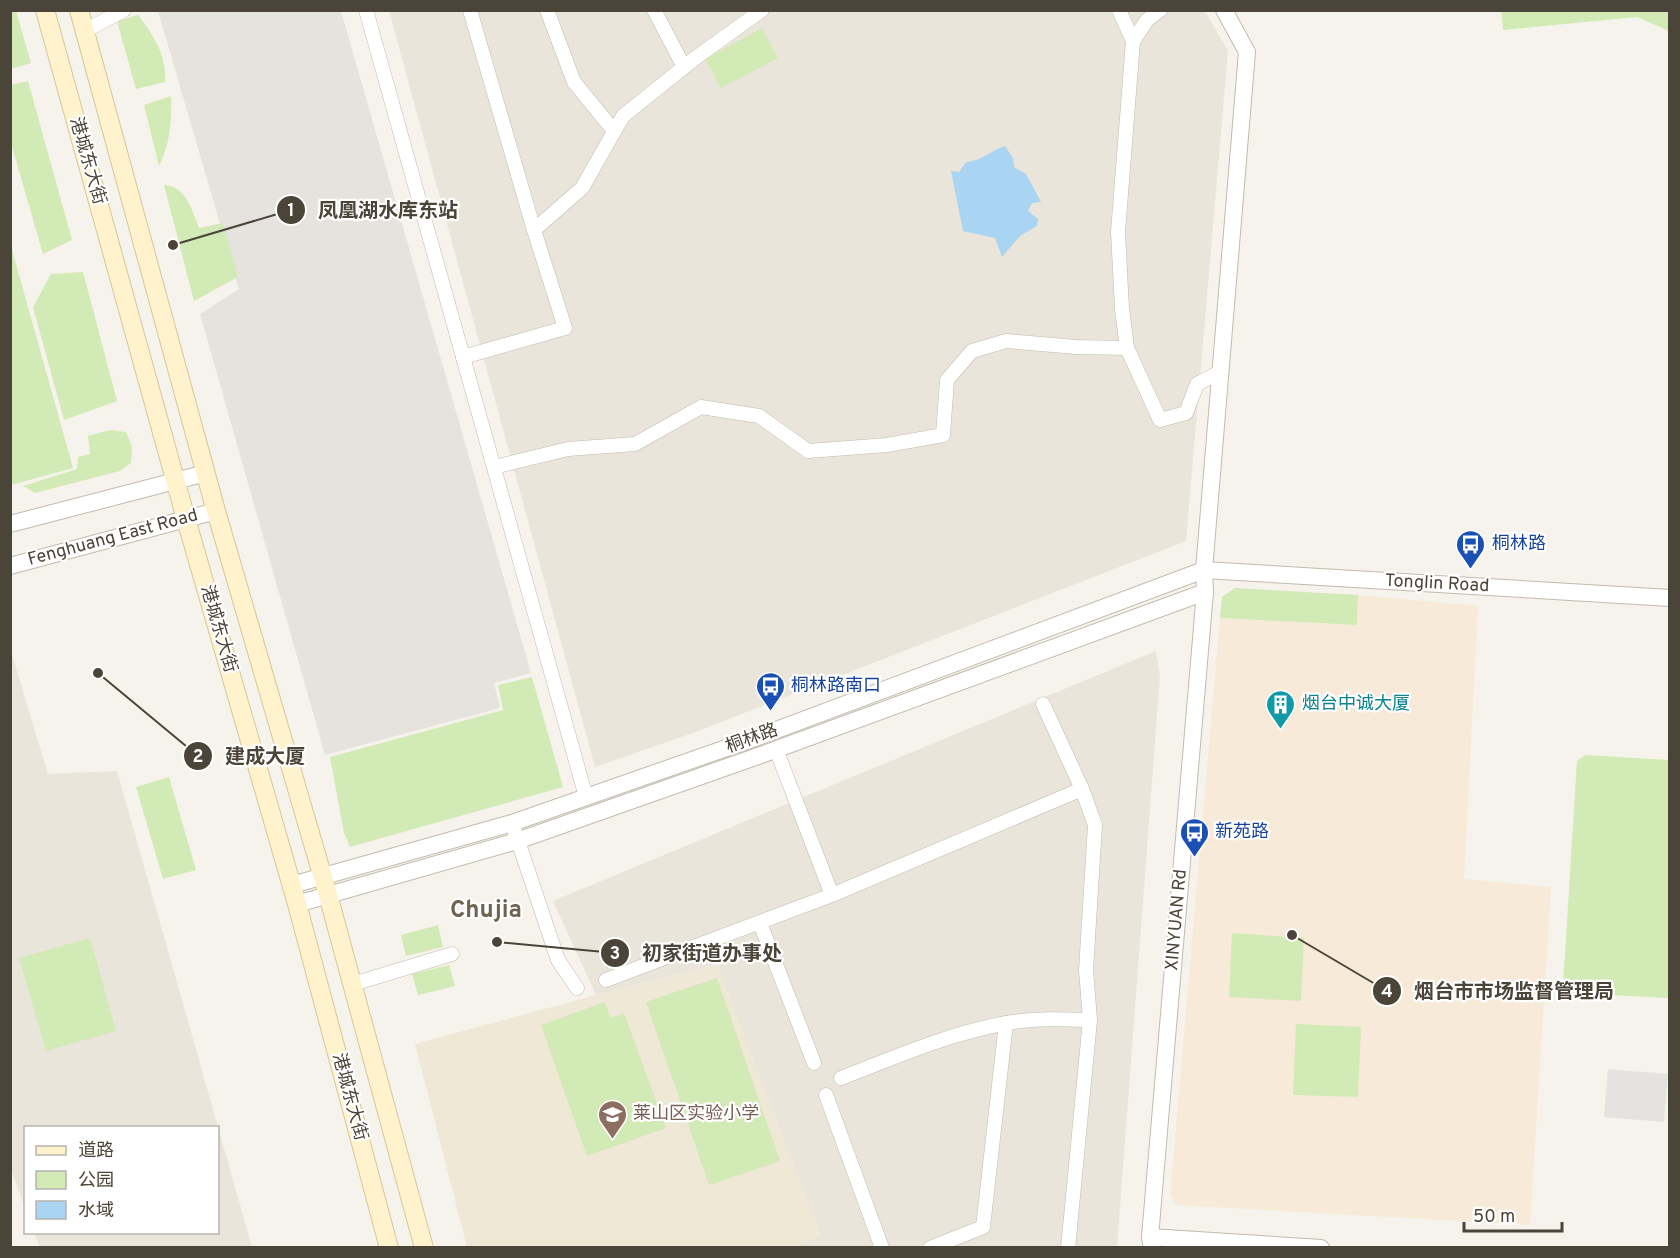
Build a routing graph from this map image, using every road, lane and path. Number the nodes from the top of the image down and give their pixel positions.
1 (45, 10) edge
2 (79, 10) edge
3 (124, 10) edge
4 (366, 10) edge
5 (470, 10) edge
6 (547, 10) edge
7 (654, 10) edge
8 (762, 10) edge
9 (1119, 10) edge
10 (1160, 10) edge
11 (1224, 10) edge
12 (85, 31) junction
13 (1133, 41) junction
14 (684, 67) junction
15 (614, 131) junction
16 (534, 230) junction
17 (1126, 348) junction
18 (463, 357) junction
19 (1220, 372) junction
20 (494, 467) junction
21 (206, 473) junction
22 (176, 478) junction
23 (216, 511) junction
24 (186, 519) junction
25 (10, 524) edge
26 (10, 566) edge
27 (1204, 570) junction
28 (1205, 592) junction
29 (1670, 598) edge
30 (1043, 704) dead end
31 (776, 749) junction
32 (1082, 789) junction
33 (586, 797) junction
34 (512, 823) junction
35 (517, 841) junction
36 (322, 877) junction
37 (292, 885) junction
38 (328, 895) junction
39 (832, 895) junction
40 (297, 904) junction
41 (760, 923) junction
42 (452, 954) dead end
43 (606, 980) dead end
44 (353, 984) junction
45 (577, 988) dead end
46 (1090, 1020) junction
47 (1006, 1023) junction
48 (814, 1063) dead end
49 (841, 1077) dead end
50 (826, 1095) dead end
51 (1151, 1242) edge
52 (389, 1248) edge
53 (424, 1248) edge
54 (882, 1248) edge
55 (930, 1248) edge
56 (1068, 1248) edge
57 (1321, 1248) edge

1 - 22 main road, 港城东大街
2 - 12 main road, 港城东大街
3 - 12 street
4 - 18 street
5 - 16 street
6 - 15 street
7 - 14 street
8 - 14 street
9 - 13 street
10 - 13 street
11 - 19 street
12 - 21 main road, 港城东大街
13 - 17 street
14 - 15 street
15 - 16 street
16 - 18 street
17 - 19 street
17 - 20 street
18 - 20 street
19 - 27 street
20 - 33 street
21 - 22 street
21 - 23 main road, 港城东大街
22 - 24 main road, 港城东大街
22 - 25 street
23 - 24 street, Fenghuang East Road
23 - 36 main road, 港城东大街
24 - 26 street, Fenghuang East Road
24 - 37 main road, 港城东大街
27 - 28 street
27 - 29 street, Tonglin Road
27 - 33 street, 桐林路
28 - 31 street, 桐林路
28 - 51 street, XINYUAN Rd
30 - 32 street
31 - 35 street, 桐林路
31 - 39 street
32 - 39 street
32 - 46 street
33 - 34 street, 桐林路
34 - 35 street
34 - 36 street, 桐林路
35 - 38 street, 桐林路
35 - 45 street
36 - 37 street, 桐林路
36 - 38 main road, 港城东大街
37 - 40 main road, 港城东大街
38 - 40 street, 桐林路
38 - 44 main road, 港城东大街
39 - 41 street
40 - 52 main road, 港城东大街
41 - 43 street
41 - 48 street
42 - 44 street
44 - 53 main road, 港城东大街
46 - 47 street
46 - 56 street
47 - 49 street
47 - 55 street
50 - 54 street
51 - 57 street

